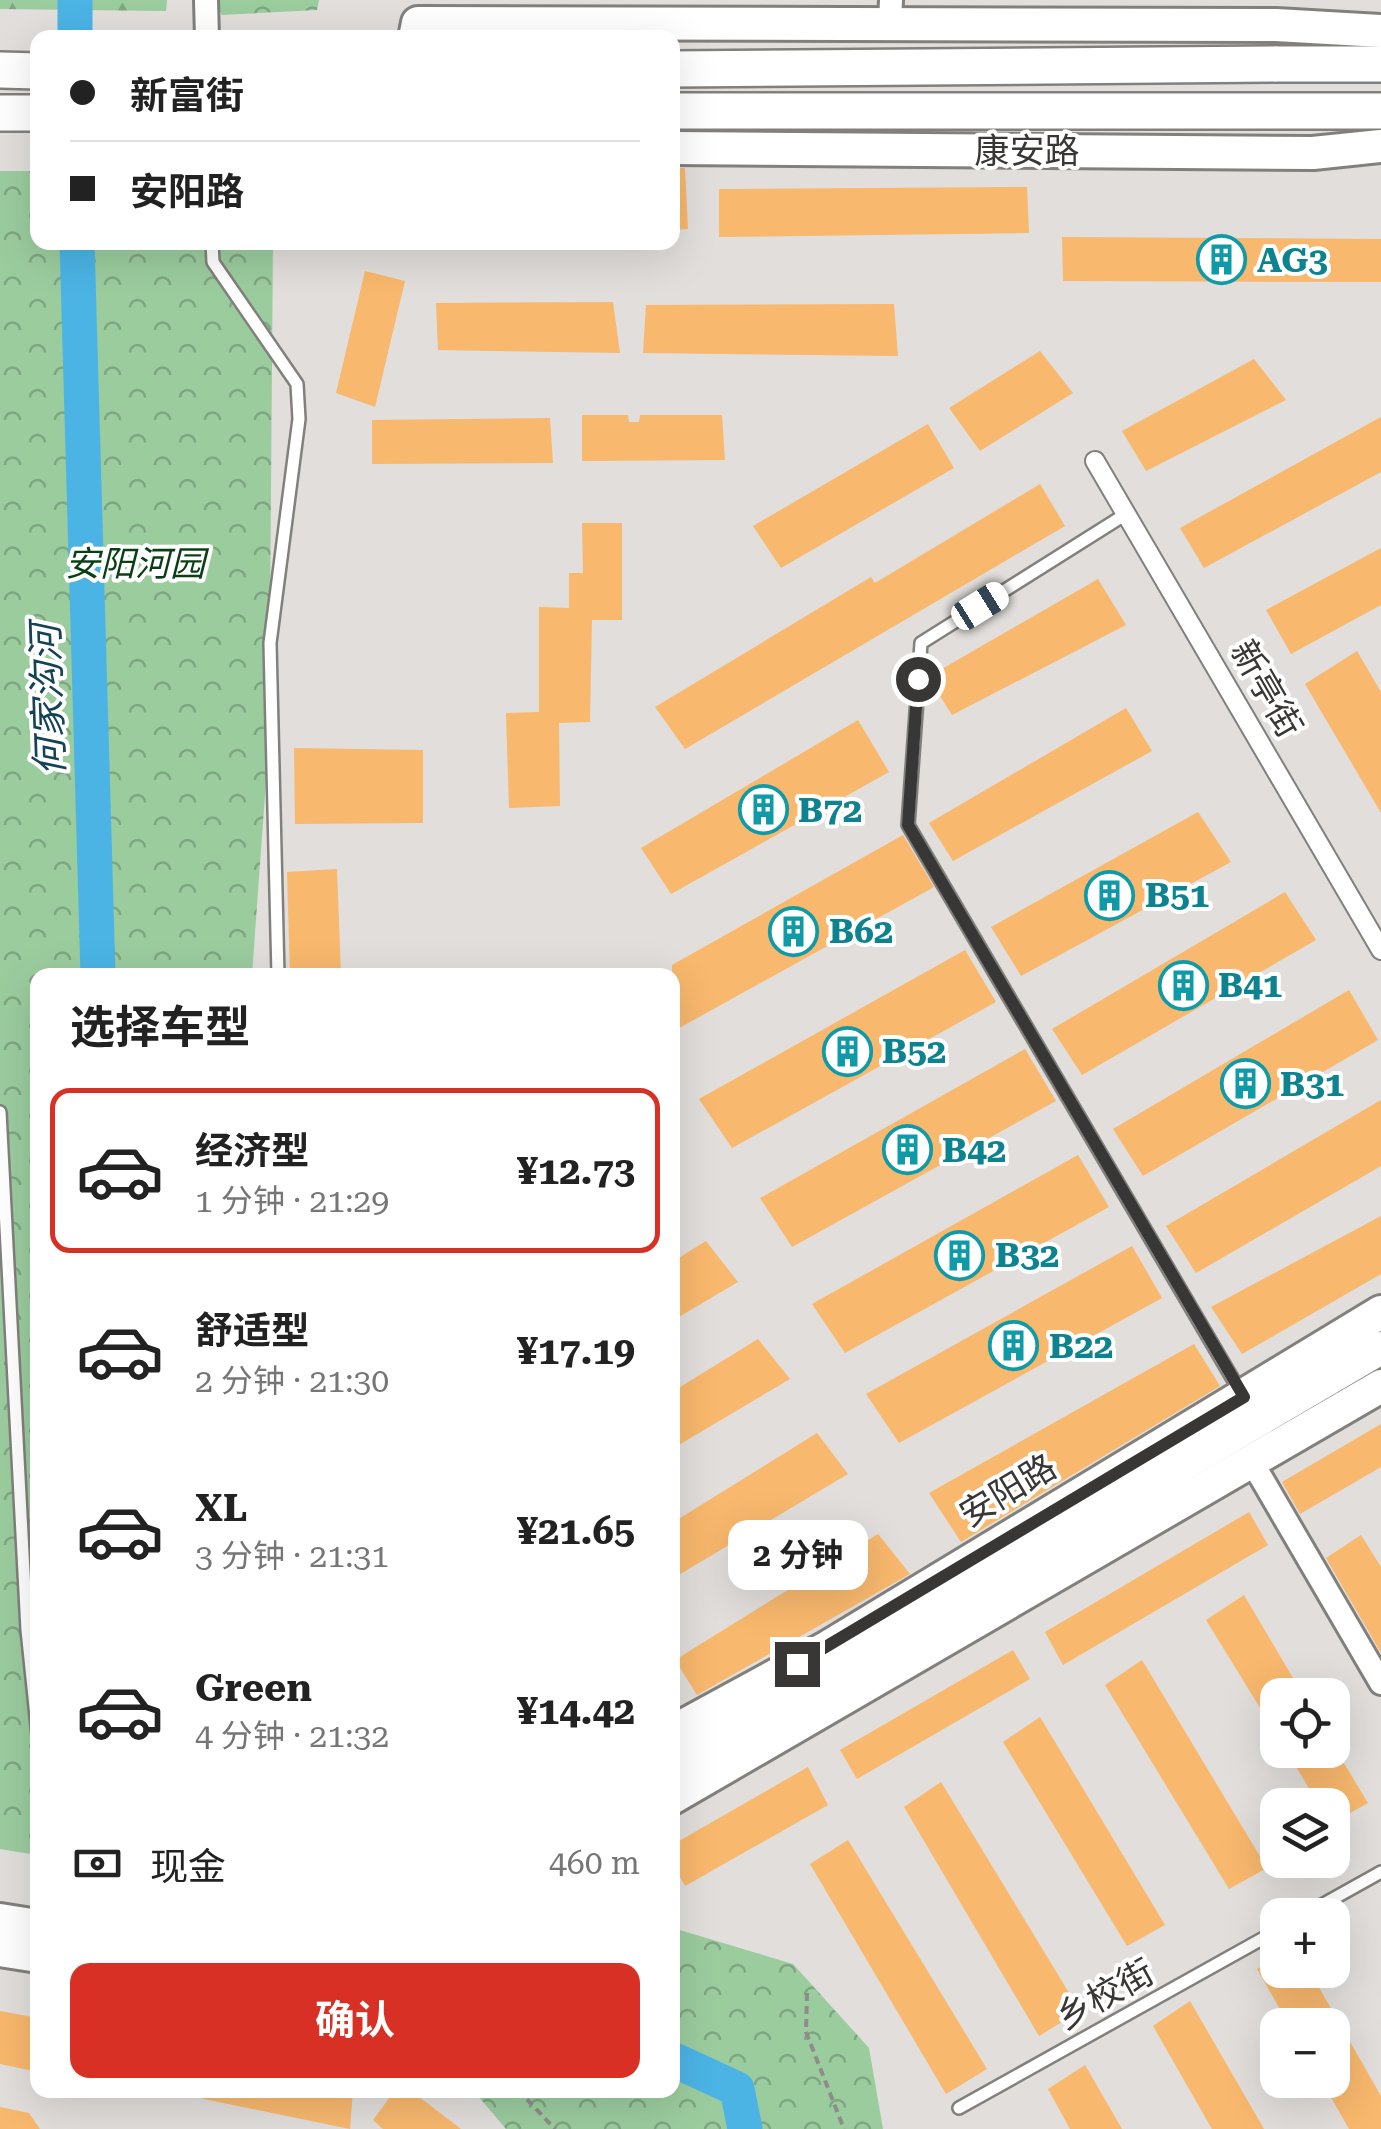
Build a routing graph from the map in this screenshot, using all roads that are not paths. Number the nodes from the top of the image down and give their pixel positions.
1 (206, 0) edge
2 (891, 11) edge
3 (418, 20) edge
4 (207, 30) edge
5 (1381, 32) edge
6 (1381, 64) edge
7 (680, 69) edge
8 (680, 111) edge
9 (1381, 111) edge
10 (1381, 146) edge
11 (680, 148) edge
12 (212, 250) edge
13 (1095, 461) dead end
14 (1126, 514) junction
15 (1381, 950) edge
16 (278, 968) edge
17 (0, 1112) edge
18 (1381, 1312) edge
19 (1381, 1348) edge
20 (1381, 1386) edge
21 (1244, 1397) junction
22 (1252, 1462) junction
23 (30, 1659) edge
24 (1381, 1683) edge
25 (680, 1728) edge
26 (680, 1760) edge
27 (680, 1793) edge
28 (1381, 1872) edge
29 (0, 1898) edge
30 (1334, 1898) edge
31 (30, 1903) edge
32 (0, 1920) edge
33 (30, 1925) edge
34 (1260, 1940) edge
35 (0, 1950) edge
36 (30, 1955) edge
37 (959, 2108) dead end

1 - 4 street
2 - 3 main road
2 - 5 main road
6 - 7 main road, bridge
8 - 9 main road, 康安路
10 - 11 main road, 康安路
12 - 16 lane
13 - 14 street, 新亭街
14 - 15 street, 新亭街
14 - 21 lane
17 - 23 lane
18 - 21 main road, 安阳路
19 - 26 main road
20 - 22 main road
21 - 25 main road, 安阳路
22 - 24 street
22 - 27 main road
28 - 30 lane
29 - 31 main road
32 - 33 main road
34 - 37 lane, 乡校街
35 - 36 main road

